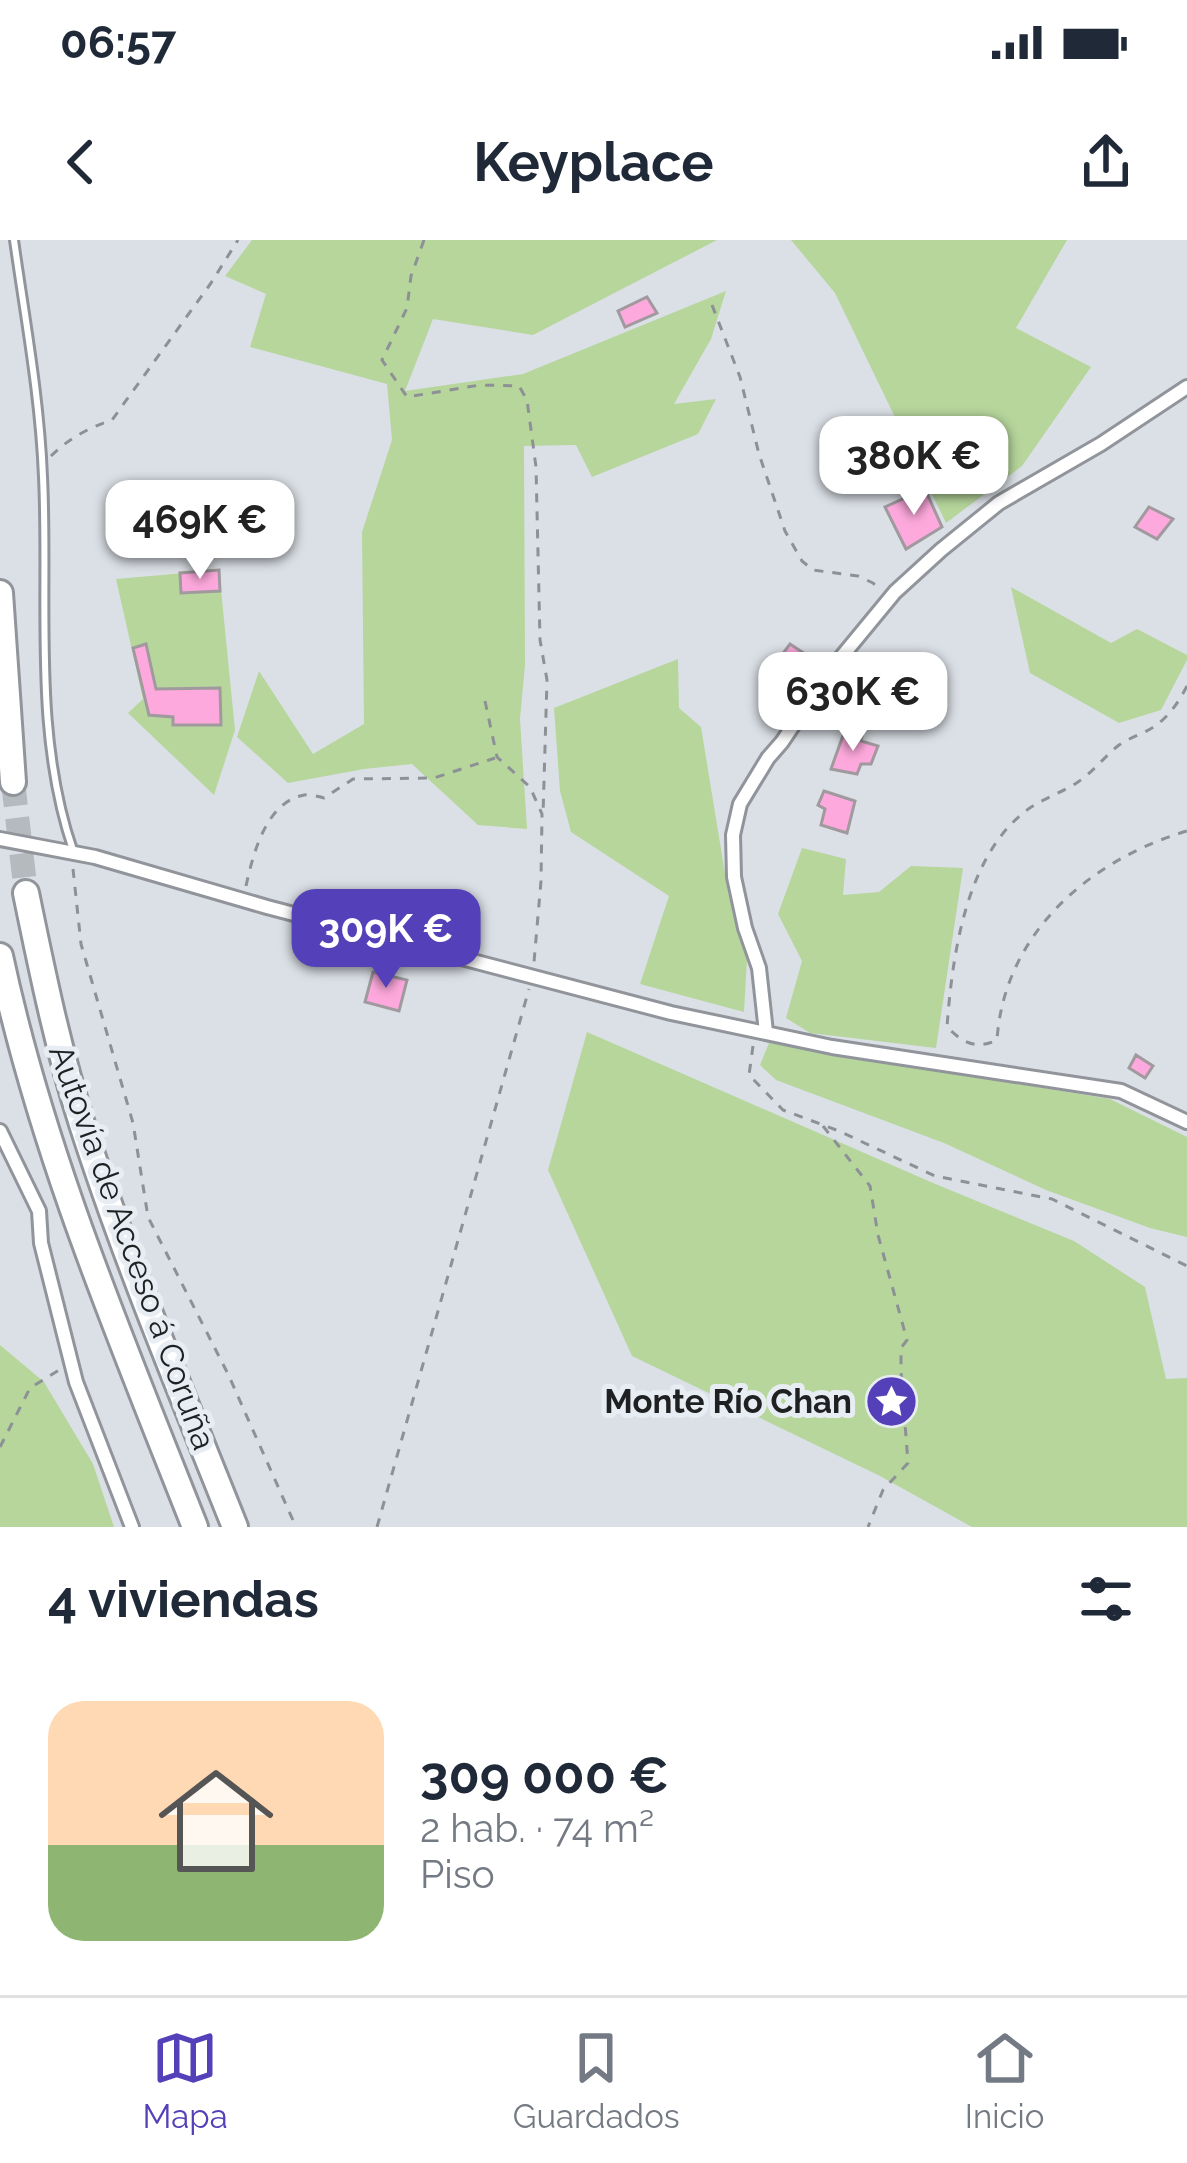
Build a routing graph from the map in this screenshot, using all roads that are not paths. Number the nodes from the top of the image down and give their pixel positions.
1 (14, 240) edge
2 (1187, 387) edge
3 (0, 593) edge
4 (13, 782) tunnel mouth
5 (0, 839) edge
6 (74, 861) junction
7 (26, 893) tunnel mouth
8 (0, 956) edge
9 (761, 1031) junction
10 (1187, 1121) edge
11 (0, 1131) edge
12 (132, 1527) edge
13 (195, 1527) edge
14 (235, 1527) edge

1 - 6 lane
2 - 9 street
3 - 4 highway
5 - 6 street
6 - 9 street
7 - 14 highway, Autovía de Acceso á Coruña
8 - 13 highway, Autovía de Acceso á Coruña
9 - 10 street
11 - 12 street

